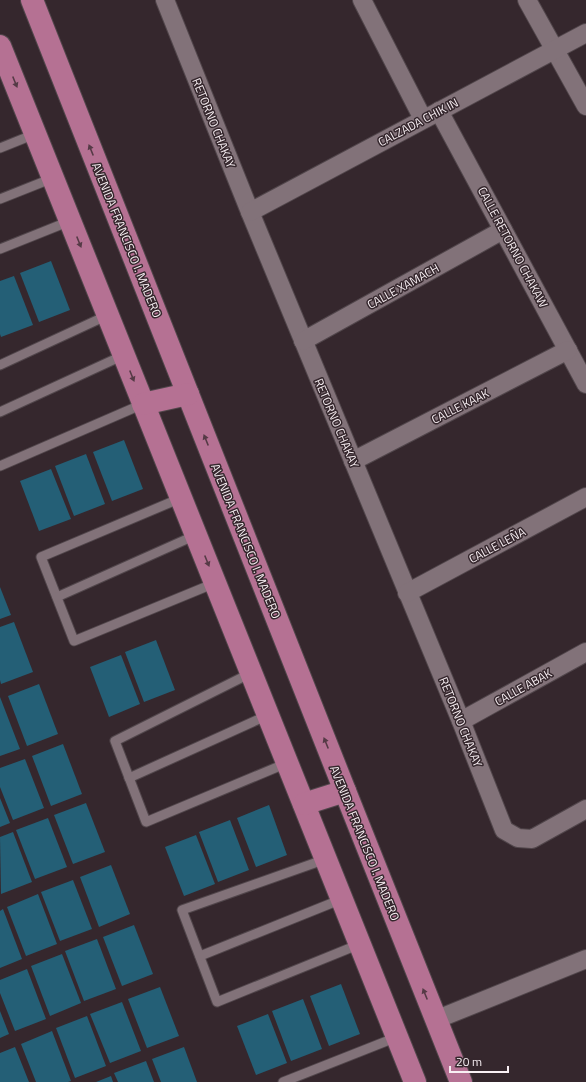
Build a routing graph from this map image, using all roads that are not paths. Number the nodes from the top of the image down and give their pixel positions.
1 (32, 0) edge
2 (165, 0) edge
3 (362, 0) edge
4 (527, 0) edge
5 (586, 33) edge
6 (0, 46) edge
7 (555, 50) junction
8 (586, 106) edge
9 (439, 111) junction
10 (423, 120) junction
11 (35, 134) junction
12 (0, 148) edge
13 (53, 178) junction
14 (0, 198) edge
15 (250, 212) junction
16 (70, 221) junction
17 (503, 230) junction
18 (0, 249) edge
19 (108, 315) junction
20 (303, 341) junction
21 (568, 350) junction
22 (124, 355) junction
23 (0, 365) edge
24 (586, 384) edge
25 (188, 394) junction
26 (143, 404) junction
27 (0, 412) edge
28 (352, 461) junction
29 (0, 466) edge
30 (586, 497) edge
31 (181, 498) junction
32 (196, 535) junction
33 (215, 583) junction
34 (407, 593) junction
35 (56, 597) junction
36 (586, 652) edge
37 (251, 673) junction
38 (268, 715) junction
39 (461, 721) junction
40 (288, 764) junction
41 (129, 778) junction
42 (345, 791) junction
43 (304, 804) junction
44 (586, 809) edge
45 (326, 859) junction
46 (342, 899) junction
47 (360, 944) junction
48 (200, 956) junction
49 (586, 959) edge
50 (436, 1020) junction
51 (397, 1037) junction
52 (412, 1081) edge
53 (283, 1082) edge
54 (461, 1082) edge

25 -> 1 main road, AVENIDA FRANCISCO I. MADERO
2 - 15 street, RETORNO CHAKAY
3 - 10 street
4 - 7 street
5 - 7 street, CALZADA CHIK IN
6 -> 11 main road
7 - 8 street
7 - 9 street, CALZADA CHIK IN
9 - 10 street, CALZADA CHIK IN
9 - 17 street, CALLE RETORNO CHAKAW
10 - 15 street, CALZADA CHIK IN
11 - 12 lane
11 - 13 main road
13 - 14 lane
13 - 16 main road
15 - 20 street, RETORNO CHAKAY
16 - 18 lane
16 -> 19 main road
17 - 20 street, CALLE XAMACH
17 - 21 street, CALLE RETORNO CHAKAW
19 - 22 main road
19 - 23 lane
20 - 28 street, RETORNO CHAKAY
21 - 24 street, CALLE RETORNO CHAKAW
21 - 28 street, CALLE KAAK
22 -> 26 main road
22 - 27 lane
25 - 26 main road
42 -> 25 main road, AVENIDA FRANCISCO I. MADERO
26 - 29 lane
26 - 31 main road
28 - 34 street, RETORNO CHAKAY
30 - 34 street, CALLE LEÑA
31 - 32 main road
31 - 35 lane
32 -> 33 main road
32 - 35 lane
33 - 35 lane
33 - 37 main road
34 - 39 street, RETORNO CHAKAY
36 - 39 street, CALLE ABAK
37 - 38 main road
37 - 41 lane
38 - 40 main road
38 - 41 lane
39 - 44 street, RETORNO CHAKAY
40 - 41 lane
40 - 43 main road
42 - 43 main road
50 -> 42 main road, AVENIDA FRANCISCO I. MADERO
43 - 45 main road
45 - 46 main road
45 - 48 lane
46 - 47 main road
46 - 48 lane
47 - 48 lane
47 - 51 main road
49 - 50 street
50 - 54 main road, AVENIDA FRANCISCO I. MADERO
51 - 52 main road
51 - 53 lane

